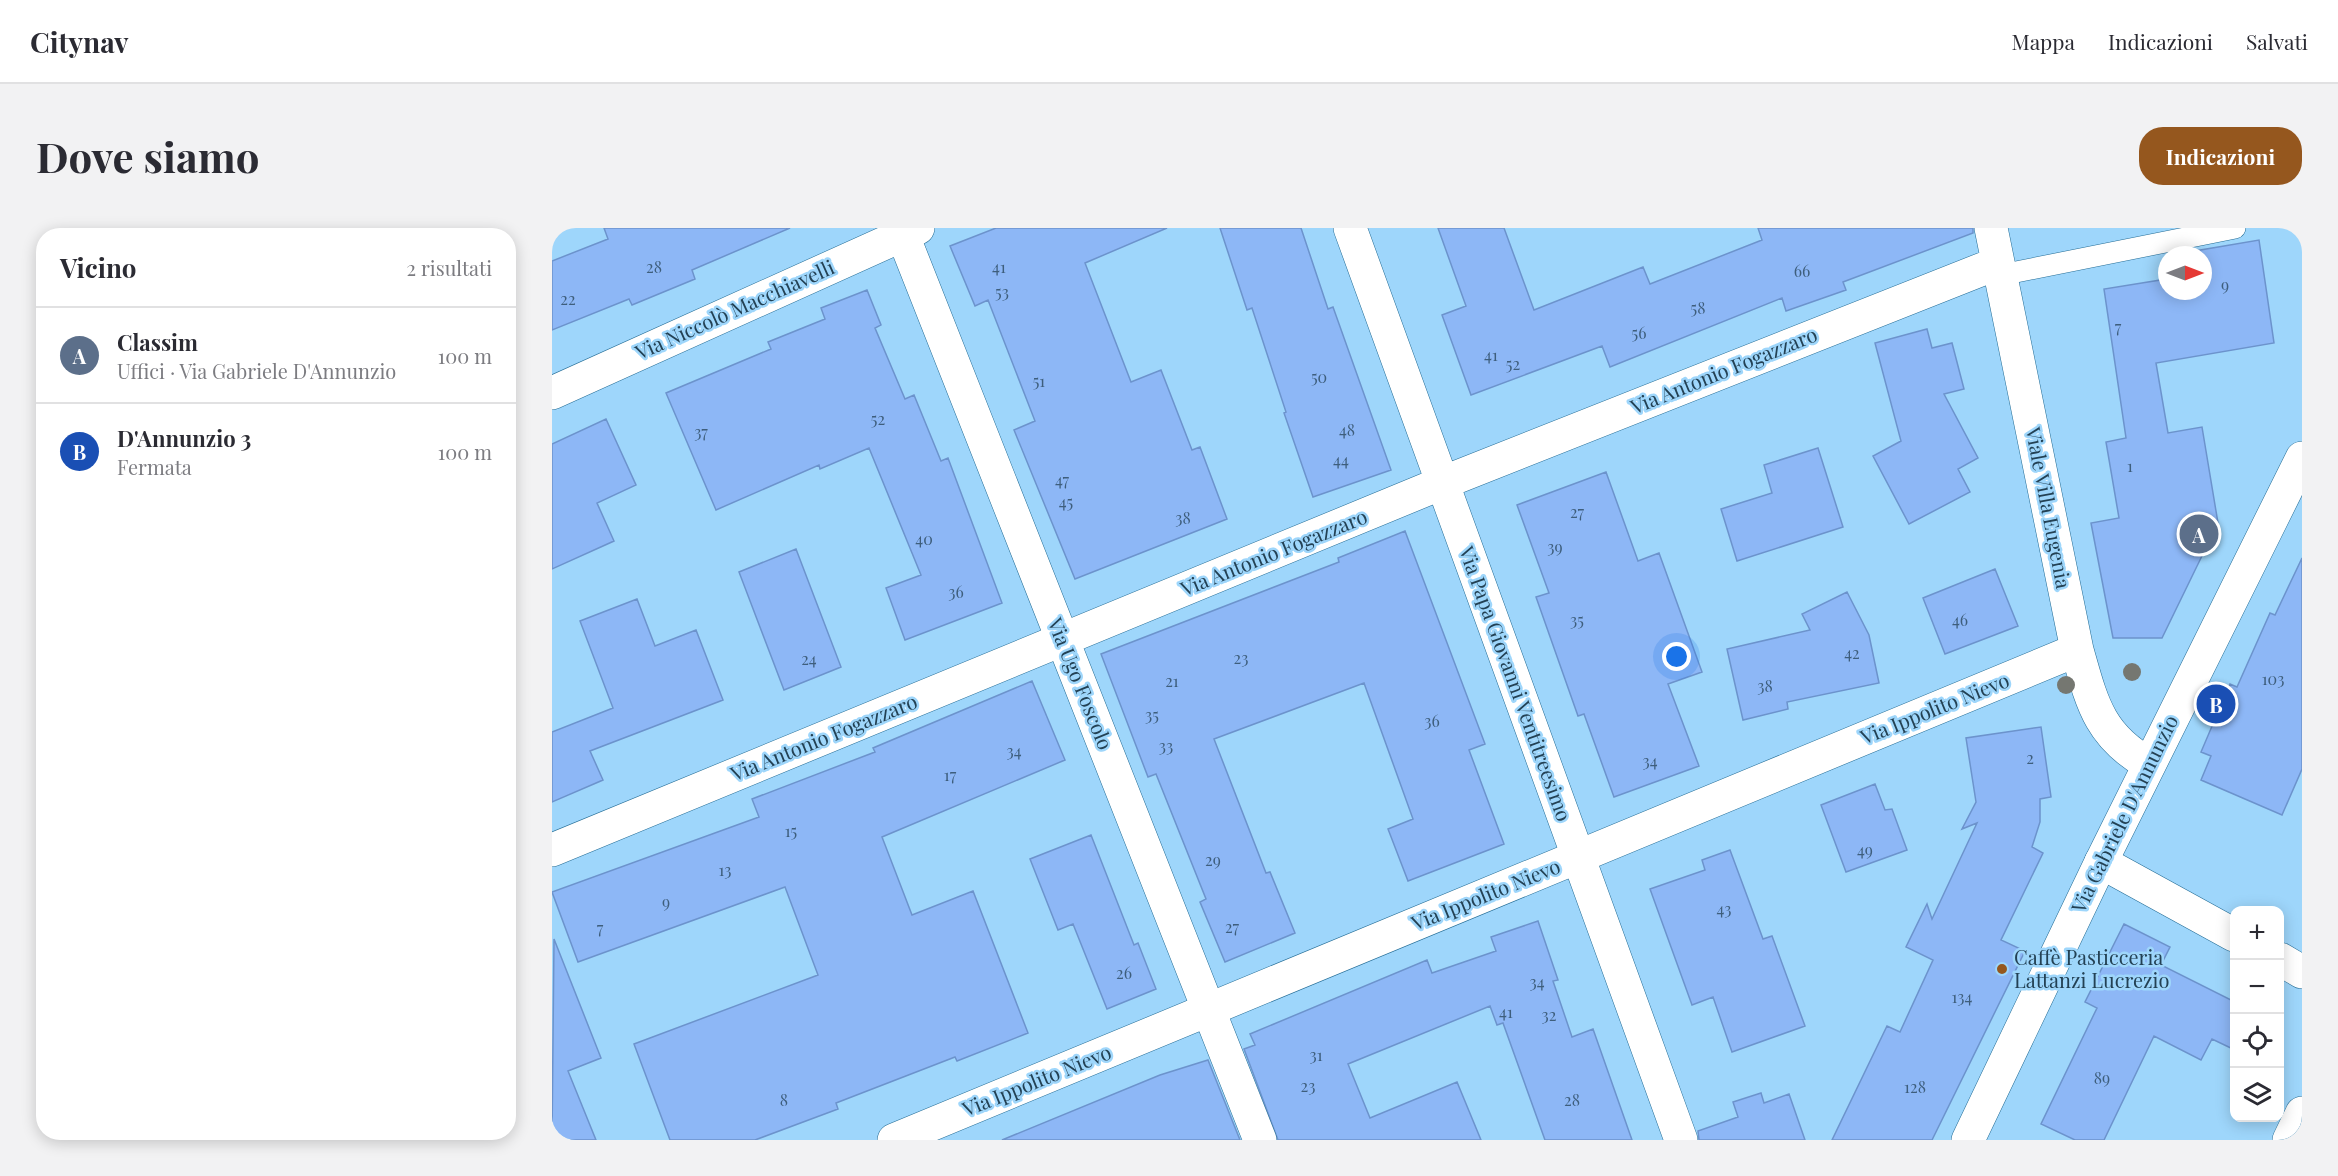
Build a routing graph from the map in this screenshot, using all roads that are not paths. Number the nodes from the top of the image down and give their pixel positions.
1 (1350, 228) edge
2 (1991, 228) edge
3 (2235, 228) edge
4 (907, 230) edge
5 (1999, 269) junction
6 (552, 393) edge
7 (2302, 458) edge
8 (1443, 483) junction
9 (1063, 640) junction
10 (2077, 650) junction
11 (2149, 764) junction
12 (552, 850) edge
13 (1578, 857) junction
14 (2101, 862) junction
15 (2230, 932) edge
16 (2282, 960) edge
17 (2302, 972) edge
18 (1209, 1010) junction
19 (2302, 1113) edge
20 (894, 1140) edge
21 (1260, 1140) edge
22 (1681, 1140) edge
23 (1968, 1140) edge
24 (2289, 1140) edge

1 - 8 street, Via Papa Giovanni Ventitreesimo
2 - 5 street, Viale Villa Eugenia
3 - 5 lane
4 - 6 street, Via Niccolò Macchiavelli
4 - 9 street, Via Ugo Foscolo
5 - 8 street, Via Antonio Fogazzaro
5 - 10 street, Viale Villa Eugenia
7 - 11 street, Via Gabriele D'Annunzio
8 - 9 street, Via Antonio Fogazzaro
8 - 13 street, Via Papa Giovanni Ventitreesimo
9 - 12 street, Via Antonio Fogazzaro
9 - 18 street, Via Ugo Foscolo
10 - 11 street, Viale Villa Eugenia
10 - 13 street, Via Ippolito Nievo
11 - 14 street, Via Gabriele D'Annunzio
13 - 18 street, Via Ippolito Nievo
13 - 22 street, Via Papa Giovanni Ventitreesimo
14 - 15 street
14 - 23 street, Via Gabriele D'Annunzio
16 - 17 street
18 - 20 street, Via Ippolito Nievo
18 - 21 street, Via Ugo Foscolo
19 - 24 street

